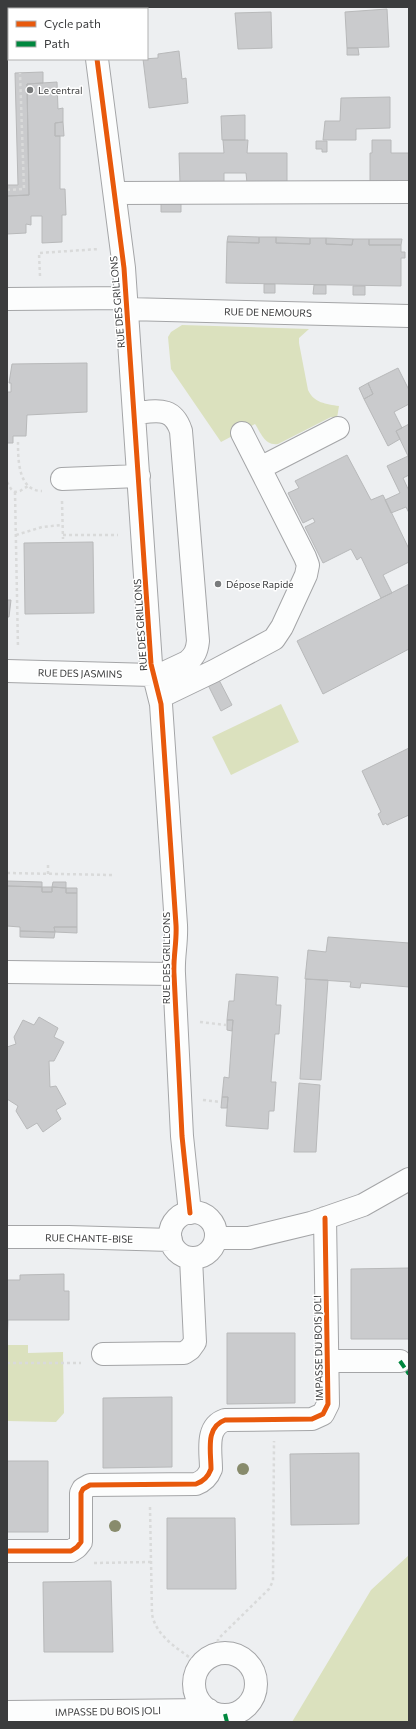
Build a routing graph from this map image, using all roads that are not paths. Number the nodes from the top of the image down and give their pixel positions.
1 (97, 60) edge
2 (409, 192) edge
3 (114, 193) junction
4 (7, 299) edge
5 (127, 303) junction
6 (409, 316) edge
7 (135, 412) junction
8 (338, 428) dead end
9 (242, 433) dead end
10 (260, 468) junction
11 (139, 476) junction
12 (62, 485) road end
13 (13, 671) edge
14 (155, 683) junction
15 (7, 972) edge
16 (174, 974) junction
17 (409, 1179) edge
18 (190, 1213) junction
19 (325, 1218) junction
20 (7, 1237) edge
21 (216, 1238) junction
22 (171, 1240) junction
23 (191, 1258) junction
24 (103, 1354) road end
25 (327, 1361) junction
26 (400, 1361) dead end
27 (7, 1551) edge
28 (209, 1710) junction
29 (7, 1712) edge

1 - 3 street, RUE DES GRILLONS
2 - 3 street
3 - 5 street, RUE DES GRILLONS
4 - 5 street
5 - 6 street, RUE DE NEMOURS
5 - 7 street, RUE DES GRILLONS
7 - 11 street, RUE DES GRILLONS
7 - 14 street
8 - 10 street
9 - 10 street
10 - 14 street
11 - 12 street
11 - 14 street, RUE DES GRILLONS
13 - 14 street, RUE DES JASMINS
14 - 16 street, RUE DES GRILLONS
15 - 16 street
16 - 18 street, RUE DES GRILLONS
17 - 19 street
18 - 21 street
18 - 22 street
19 - 21 street
19 - 25 street, IMPASSE DU BOIS JOLI
20 - 22 street, RUE CHANTE-BISE
21 - 23 street
22 - 23 street
23 - 24 street
25 - 26 street
25 - 27 street, IMPASSE DU BOIS JOLI
28 - 28 street, IMPASSE DU BOIS JOLI
28 - 29 street, IMPASSE DU BOIS JOLI

